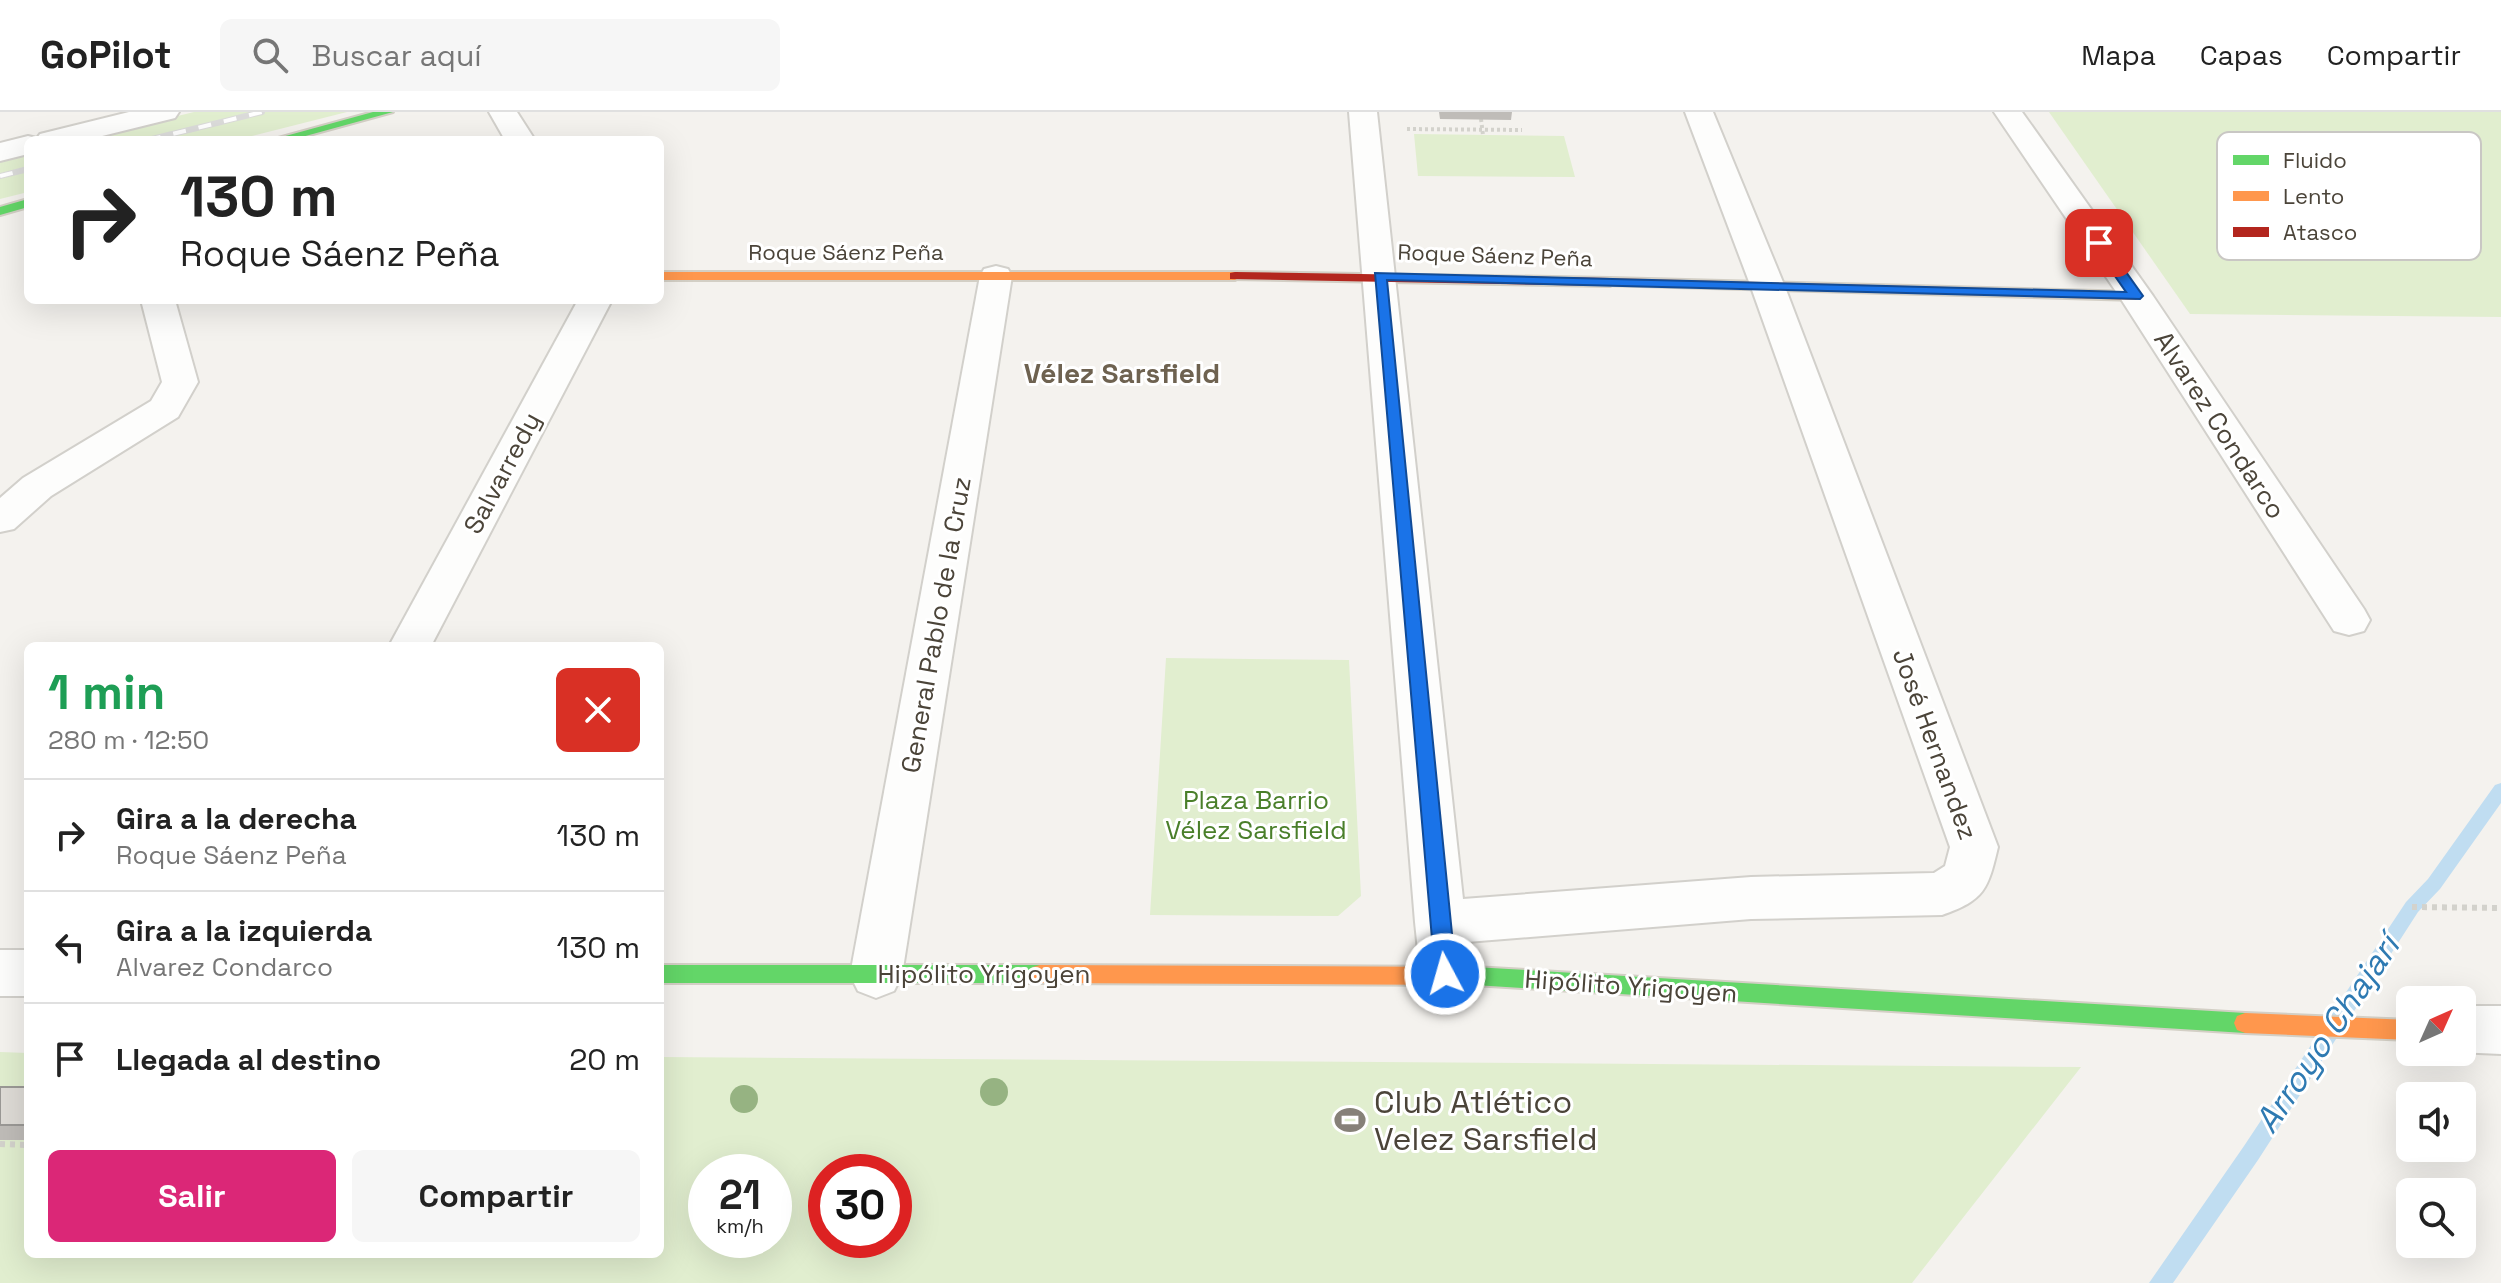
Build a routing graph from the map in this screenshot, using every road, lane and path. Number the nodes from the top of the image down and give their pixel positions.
1 (165, 112) edge
2 (387, 112) edge
3 (503, 112) edge
4 (1363, 112) edge
5 (1699, 112) edge
6 (2008, 112) edge
7 (1481, 119) dead end
8 (1407, 129) dead end
9 (1522, 130) dead end
10 (1483, 132) junction
11 (66, 136) edge
12 (293, 136) edge
13 (518, 136) edge
14 (24, 146) edge
15 (0, 152) edge
16 (24, 204) edge
17 (0, 211) edge
18 (664, 276) edge
19 (996, 276) junction
20 (1379, 276) junction
21 (1768, 287) junction
22 (2136, 296) junction
23 (159, 304) edge
24 (593, 304) edge
25 (0, 519) edge
26 (2349, 620) dead end
27 (412, 642) edge
28 (2412, 907) dead end
29 (2498, 908) edge
30 (1440, 922) junction
31 (0, 973) edge
32 (24, 973) edge
33 (664, 974) edge
34 (1445, 974) junction
35 (876, 975) junction
36 (2396, 1029) edge
37 (2476, 1030) edge
38 (2501, 1030) edge
39 (0, 1144) edge
40 (24, 1145) edge

1 - 11 street
2 - 12 street
3 - 13 street
4 - 20 street
5 - 21 street, José Hernandez
6 - 22 street, Alvarez Condarco
7 - 10 path
8 - 10 path
9 - 10 path
14 - 15 street
16 - 17 street
18 - 19 street, Roque Sáenz Peña
19 - 20 street, Roque Sáenz Peña
19 - 35 street, General Pablo de la Cruz
20 - 21 street, Roque Sáenz Peña
20 - 30 street
21 - 22 street, Roque Sáenz Peña
21 - 30 street, José Hernandez
22 - 26 street, Alvarez Condarco
23 - 25 street
24 - 27 street, Salvarredy
28 - 29 path
30 - 34 street
31 - 32 street
33 - 35 street, Hipólito Yrigoyen
34 - 35 street, Hipólito Yrigoyen
34 - 36 street, Hipólito Yrigoyen
37 - 38 street
39 - 40 path

